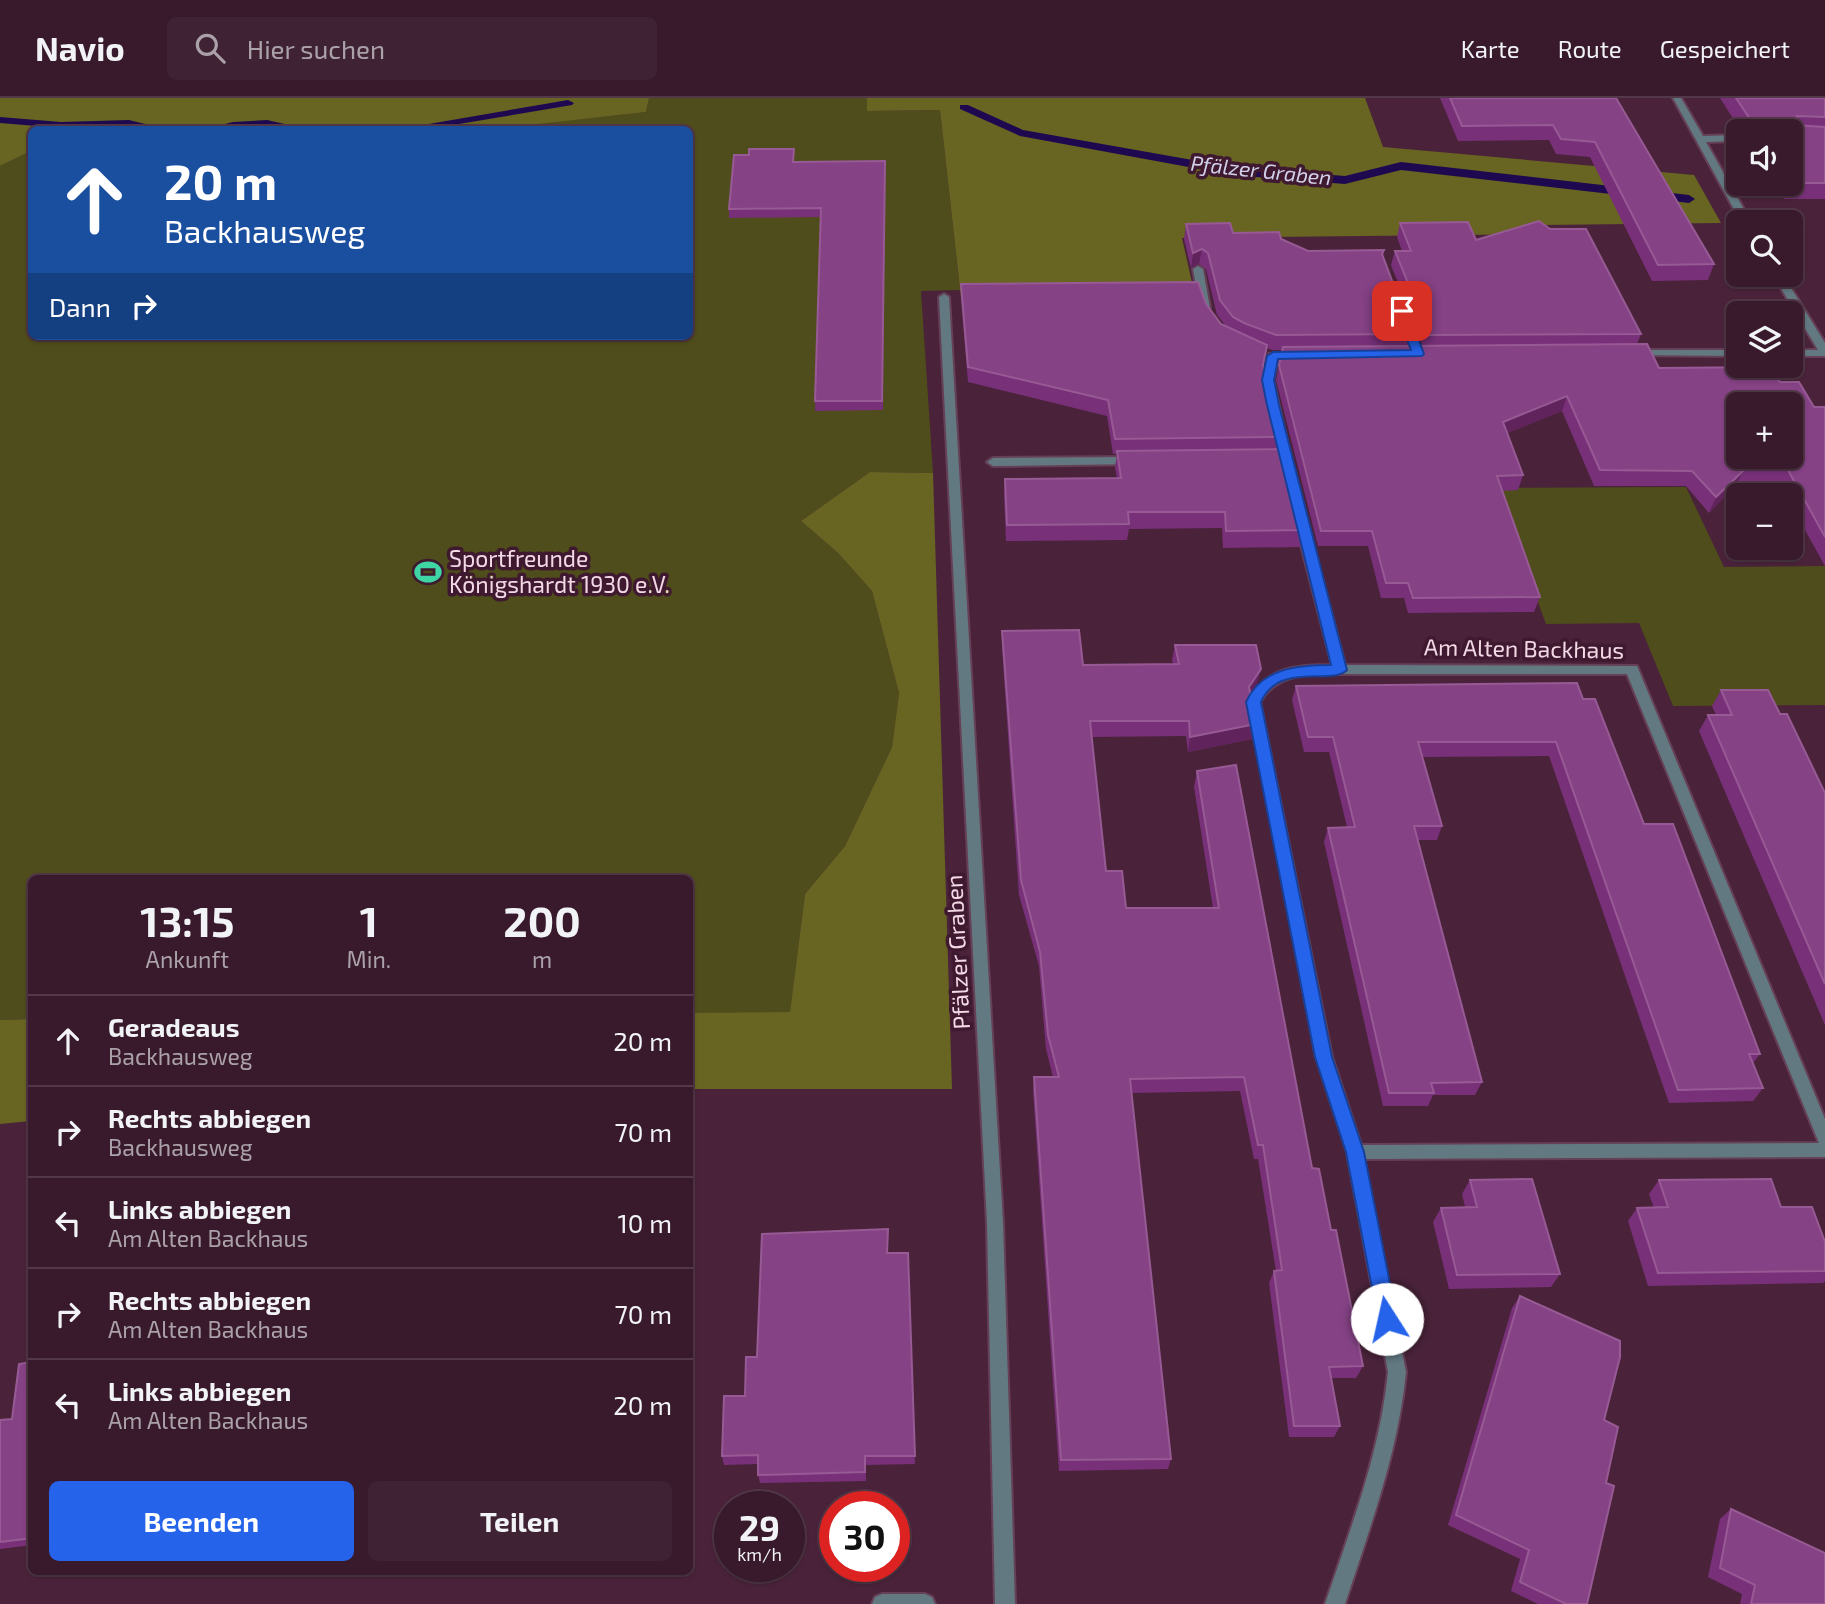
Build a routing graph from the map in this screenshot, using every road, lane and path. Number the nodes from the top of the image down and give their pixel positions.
1 (1677, 98) edge
2 (1726, 138) edge
3 (1702, 139) junction
4 (1738, 210) edge
5 (1198, 269) edge
6 (1785, 287) edge
7 (944, 297) dead end
8 (1400, 305) edge
9 (1209, 322) edge
10 (1825, 352) edge
11 (1726, 353) edge
12 (1803, 353) edge
13 (1432, 354) edge
14 (1626, 354) edge
15 (1312, 355) edge
16 (1270, 459) edge
17 (1284, 459) junction
18 (1146, 460) edge
19 (993, 462) dead end
20 (1340, 670) junction
21 (1825, 1138) edge
22 (1825, 1150) edge
23 (1355, 1152) junction
24 (882, 1604) edge
25 (925, 1604) edge
26 (1005, 1604) edge
27 (1335, 1604) edge

1 - 3 street
2 - 3 street
3 - 4 street
5 - 9 street
6 - 10 street
7 - 26 street, Pfälzer Graben
8 - 13 street
10 - 12 street
11 - 14 street
15 - 17 street
16 - 17 street
17 - 20 street
18 - 19 street
20 - 21 street, Am Alten Backhaus
20 - 23 street
22 - 23 street
23 - 27 street
24 - 25 street

